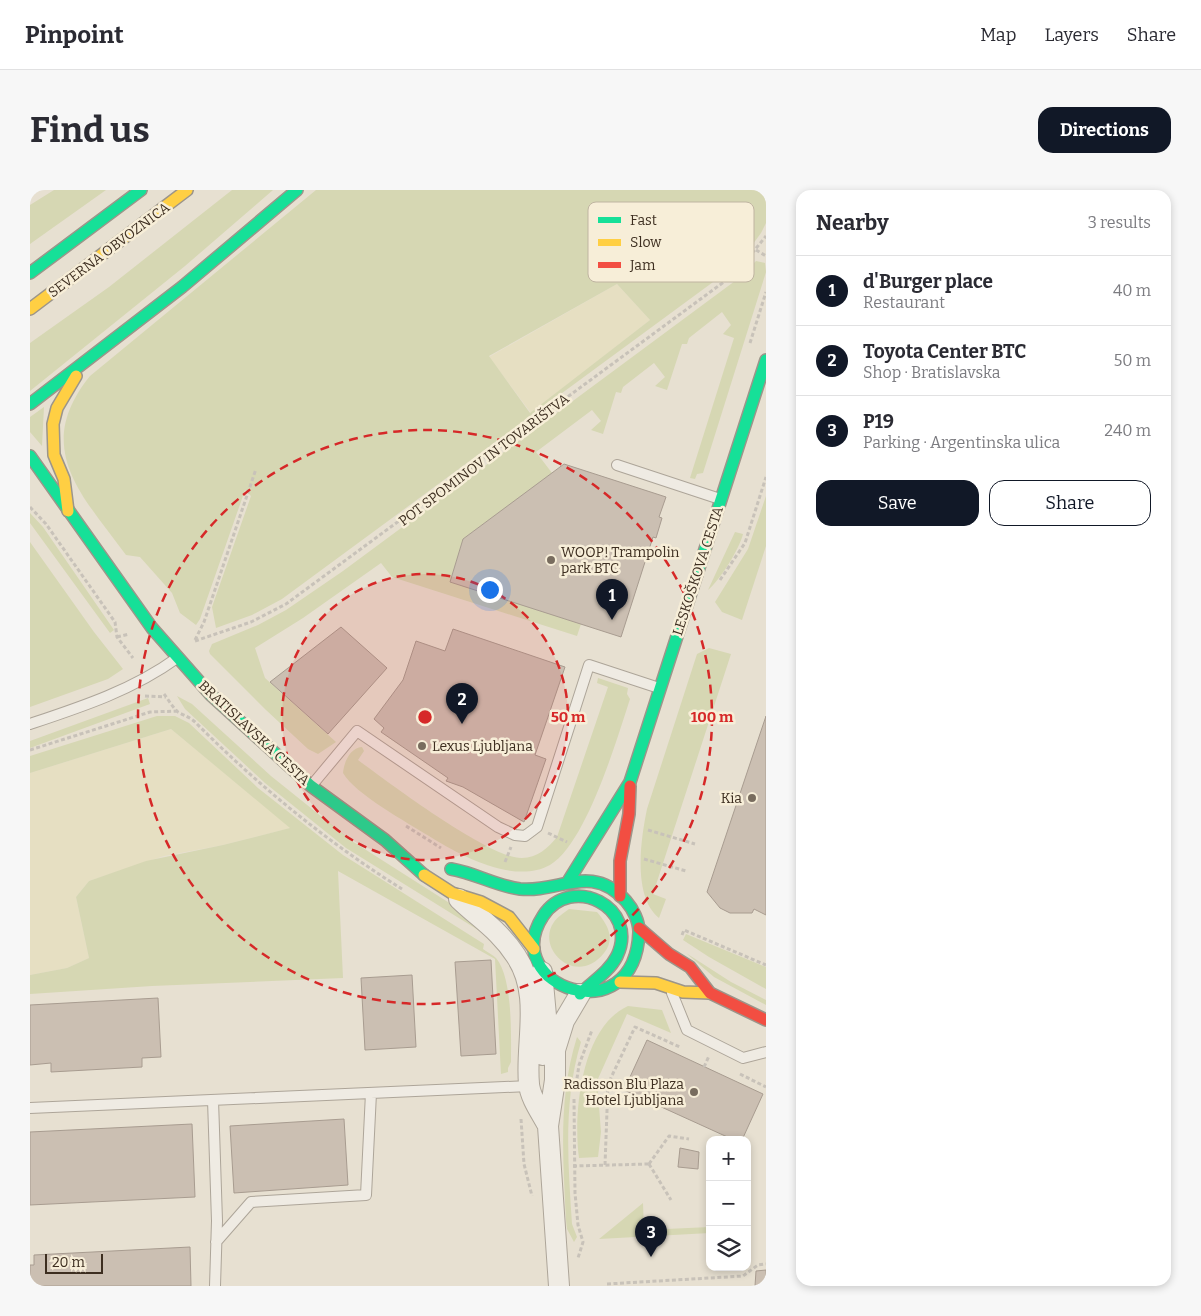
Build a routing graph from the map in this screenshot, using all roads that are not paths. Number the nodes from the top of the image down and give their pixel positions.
1 (141, 190) edge
2 (187, 190) edge
3 (297, 190) edge
4 (30, 273) edge
5 (30, 309) edge
6 (766, 360) edge
7 (86, 364) junction
8 (30, 404) edge
9 (30, 456) edge
10 (617, 465) dead end
11 (721, 500) junction
12 (51, 503) dead end
13 (68, 511) junction
14 (177, 658) junction
15 (660, 689) junction
16 (30, 724) edge
17 (630, 782) junction
18 (311, 786) junction
19 (618, 801) junction
20 (385, 840) junction
21 (410, 848) dead end
22 (600, 853) dead end
23 (586, 876) junction
24 (569, 880) junction
25 (452, 893) junction
26 (620, 896) junction
27 (499, 897) dead end
28 (569, 897) junction
29 (537, 903) dead end
30 (555, 904) junction
31 (620, 924) junction
32 (639, 928) junction
33 (642, 947) junction
34 (534, 950) junction
35 (658, 960) dead end
36 (542, 972) junction
37 (698, 980) junction
38 (620, 982) junction
39 (670, 988) junction
40 (588, 993) junction
41 (710, 993) junction
42 (766, 1020) edge
43 (766, 1052) edge
44 (531, 1092) junction
45 (371, 1093) junction
46 (213, 1100) junction
47 (30, 1108) edge
48 (548, 1126) junction
49 (216, 1242) junction
50 (215, 1286) edge
51 (559, 1286) edge

1 - 4 main road, SEVERNA OBVOZNICA
2 - 5 main road, SEVERNA OBVOZNICA
3 - 7 main road
6 - 11 main road, LESKOŠKOVA CESTA
7 - 8 main road
7 - 13 main road
9 - 13 main road, BRATISLAVSKA CESTA
10 - 11 lane
11 - 15 main road, LESKOŠKOVA CESTA
12 - 13 main road
13 - 14 main road, BRATISLAVSKA CESTA
14 - 16 lane
14 - 18 main road, BRATISLAVSKA CESTA
15 - 17 main road, LESKOŠKOVA CESTA
15 - 18 lane
17 - 19 main road, LESKOŠKOVA CESTA
17 - 26 main road, LESKOŠKOVA CESTA
18 - 20 main road, BRATISLAVSKA CESTA
19 - 22 main road, LESKOŠKOVA CESTA
19 - 24 main road, LESKOŠKOVA CESTA
20 - 21 main road
20 - 25 main road, BRATISLAVSKA CESTA
23 - 24 main road
23 - 26 main road
23 - 28 main road
24 - 27 main road
25 - 34 main road, BRATISLAVSKA CESTA
25 - 44 street
26 - 32 main road
28 - 30 main road
28 - 31 main road
29 - 30 main road
30 - 34 main road
31 - 33 main road
31 - 40 main road
32 - 33 main road
32 - 37 main road
33 - 38 main road
34 - 36 main road
35 - 37 main road
36 - 40 main road
36 - 44 street
37 - 41 main road
38 - 39 main road
38 - 40 main road
39 - 41 main road
39 - 43 lane
40 - 48 street
41 - 42 main road
44 - 45 lane
44 - 48 street
45 - 46 lane
45 - 49 lane
46 - 47 lane
46 - 49 lane
48 - 51 street
49 - 50 lane

